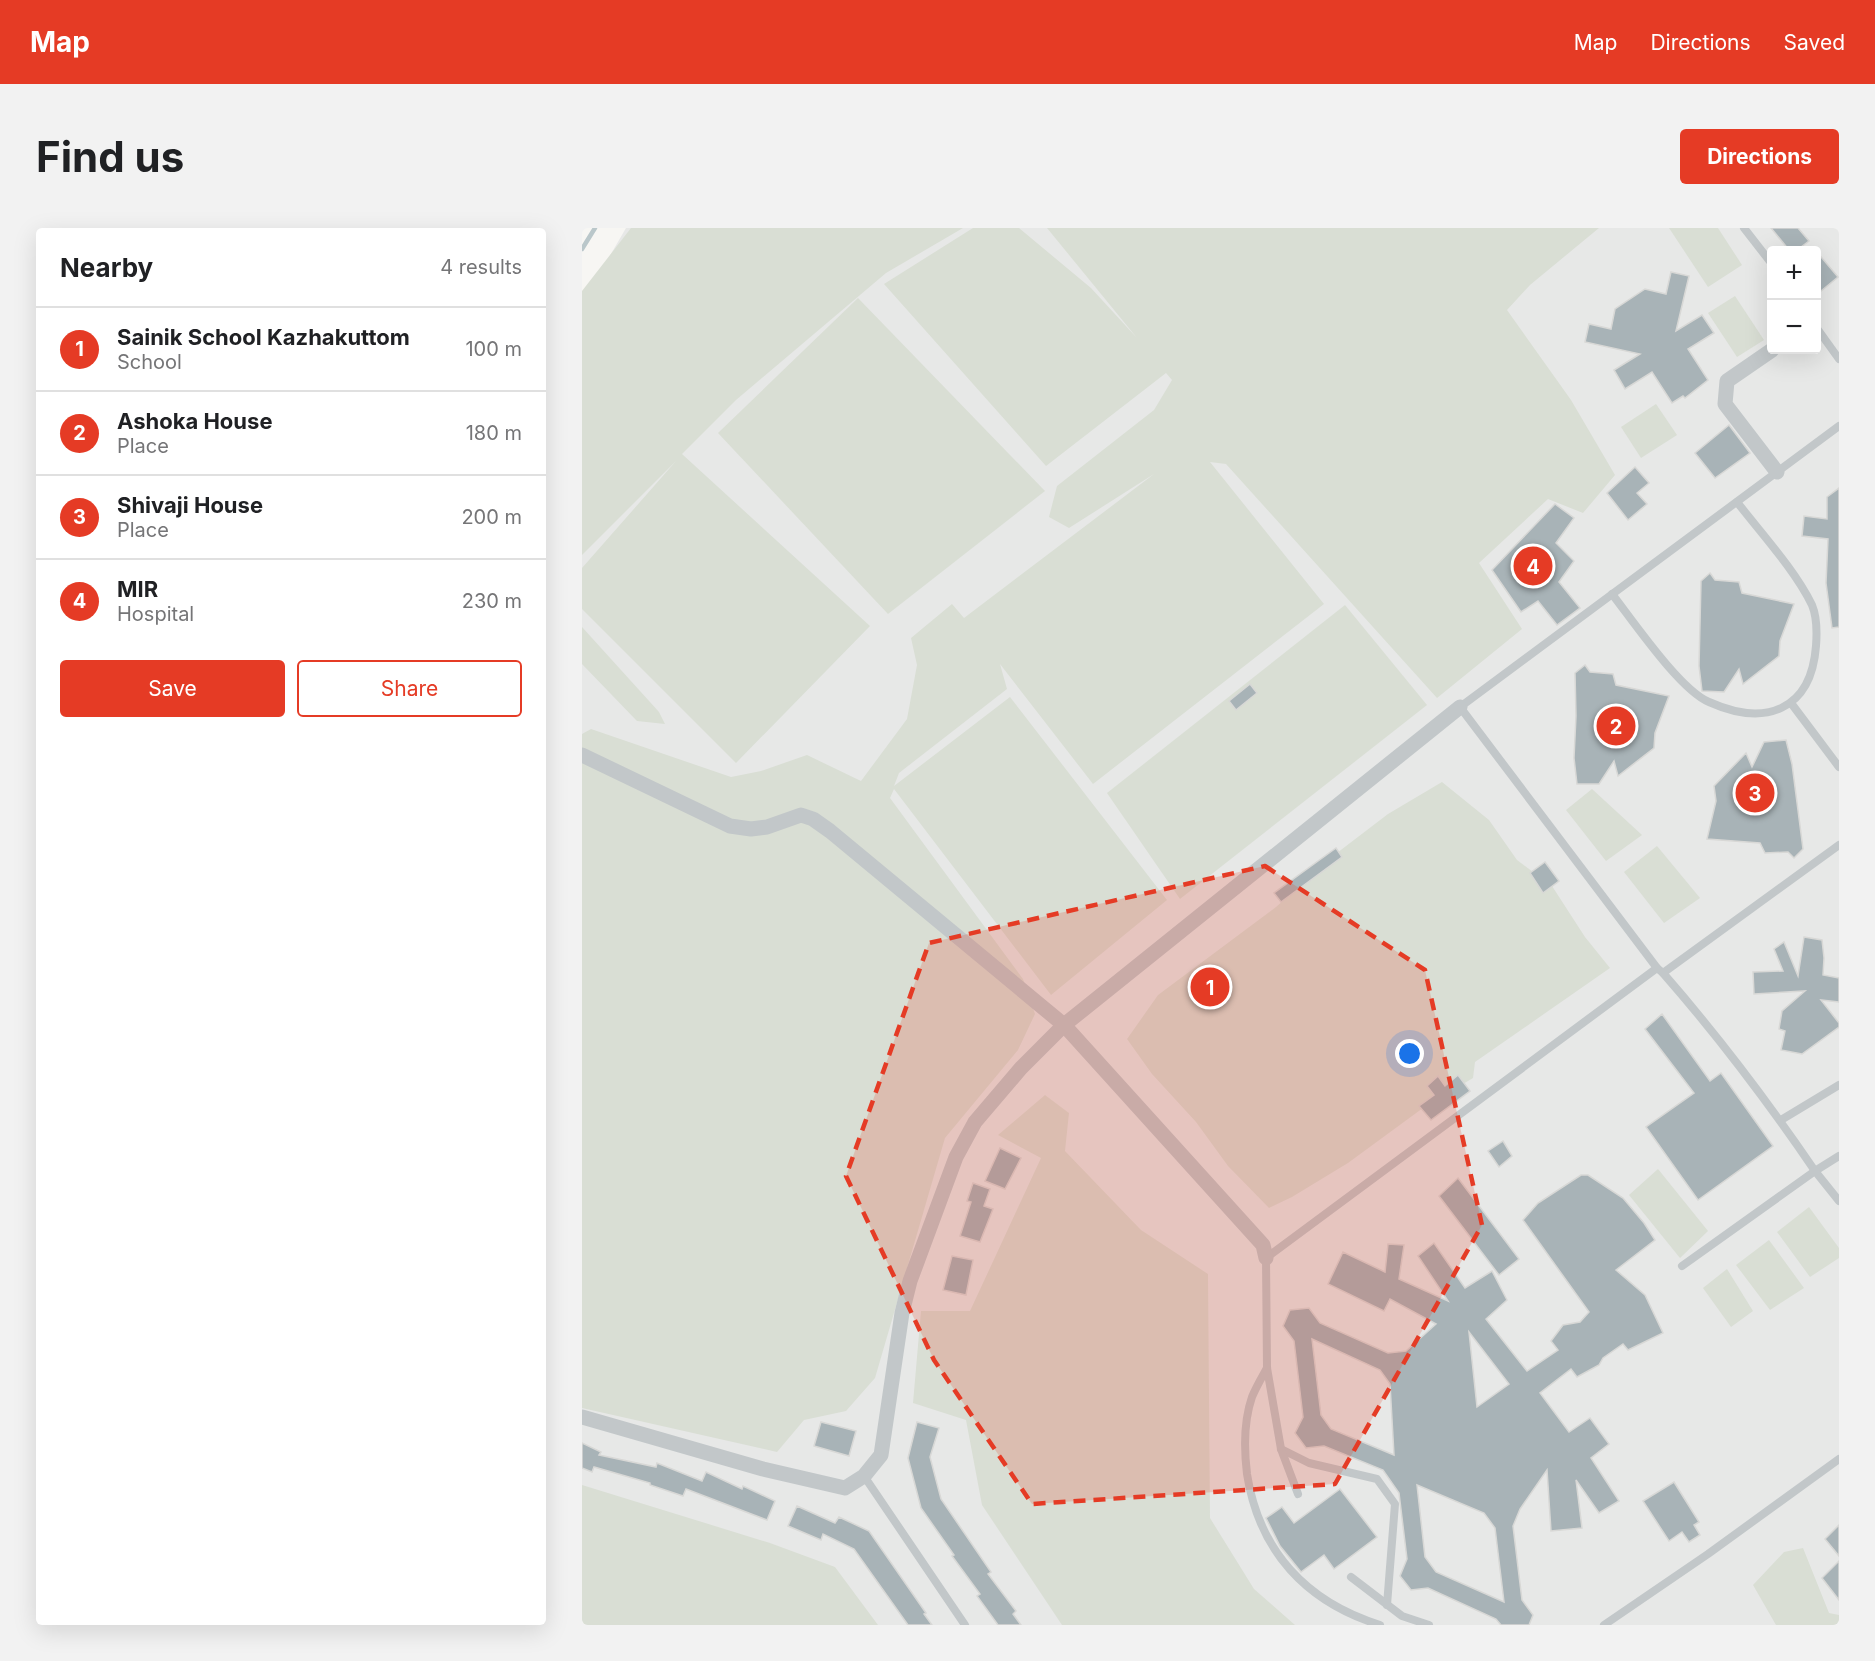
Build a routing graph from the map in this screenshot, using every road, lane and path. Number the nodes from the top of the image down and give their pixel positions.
1 (1744, 228) edge
2 (1767, 258) edge
3 (1821, 334) edge
4 (1767, 353) edge
5 (1839, 359) edge
6 (1839, 426) edge
7 (1777, 472) junction
8 (1737, 502) junction
9 (1612, 594) junction
10 (1791, 703) junction
11 (1460, 707) junction
12 (582, 755) edge
13 (1839, 767) edge
14 (1839, 845) edge
15 (1660, 971) junction
16 (1064, 1026) junction
17 (1839, 1084) edge
18 (1781, 1120) junction
19 (1839, 1156) edge
20 (1815, 1171) junction
21 (1839, 1201) edge
22 (1266, 1258) junction
23 (1682, 1266) dead end
24 (1267, 1368) junction
25 (582, 1418) edge
26 (1281, 1449) junction
27 (1839, 1459) edge
28 (864, 1476) junction
29 (1298, 1494) dead end
30 (1351, 1577) dead end
31 (1387, 1605) junction
32 (965, 1625) edge
33 (1380, 1625) edge
34 (1430, 1625) edge
35 (1604, 1625) edge

1 - 2 lane
3 - 5 lane
4 - 7 street
6 - 7 lane
7 - 8 lane
8 - 9 lane
8 - 10 lane
9 - 10 lane
9 - 11 lane
10 - 13 lane
11 - 15 lane
11 - 16 street
12 - 16 street
14 - 15 lane
15 - 18 lane
15 - 22 lane
16 - 22 street
16 - 28 street
17 - 18 lane
18 - 20 lane
19 - 20 lane
20 - 21 lane
20 - 23 lane
22 - 24 lane
24 - 26 lane
24 - 33 lane
25 - 28 street
26 - 29 lane
26 - 31 lane
27 - 35 lane
28 - 32 lane
30 - 31 lane
31 - 34 lane

